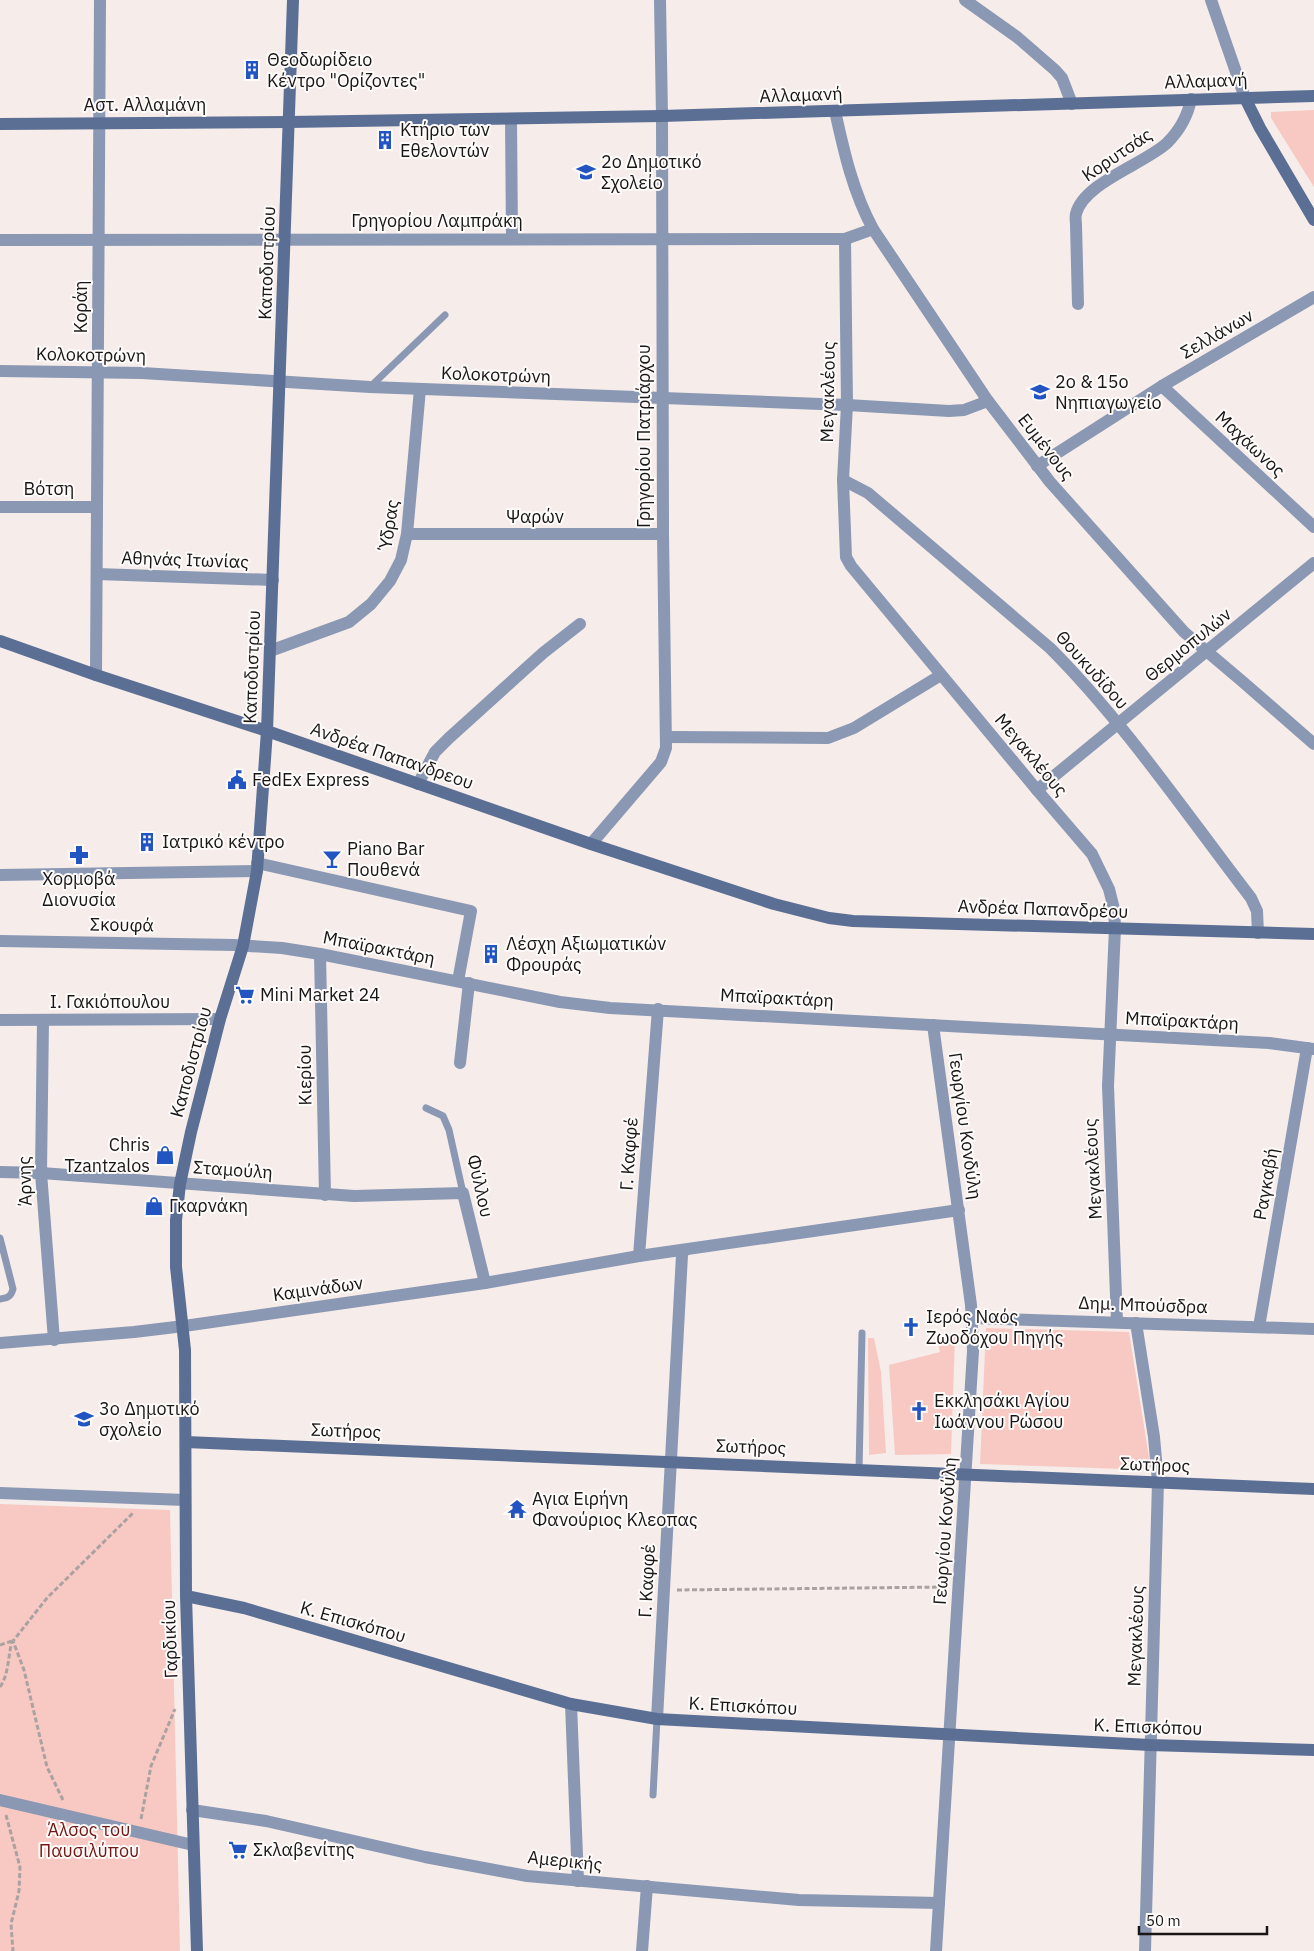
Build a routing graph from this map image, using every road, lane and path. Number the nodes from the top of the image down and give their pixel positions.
1 (100, 0) edge
2 (294, 0) edge
3 (660, 0) edge
4 (965, 0) edge
5 (1211, 0) edge
6 (1314, 96) edge
7 (1245, 98) junction
8 (1191, 99) junction
9 (1072, 104) junction
10 (835, 111) junction
11 (662, 116) junction
12 (511, 118) junction
13 (99, 122) junction
14 (289, 122) junction
15 (0, 124) edge
16 (1314, 220) edge
17 (873, 229) junction
18 (99, 239) junction
19 (285, 239) junction
20 (512, 239) junction
21 (661, 239) junction
22 (845, 239) junction
23 (0, 240) edge
24 (1314, 297) edge
25 (1078, 304) dead end
26 (445, 315) dead end
27 (0, 371) edge
28 (98, 372) junction
29 (280, 382) junction
30 (1162, 386) junction
31 (370, 387) junction
32 (420, 389) junction
33 (662, 399) junction
34 (988, 401) junction
35 (847, 405) junction
36 (1037, 466) junction
37 (843, 480) junction
38 (97, 506) junction
39 (0, 507) edge
40 (1314, 528) edge
41 (407, 534) junction
42 (662, 534) junction
43 (1314, 563) edge
44 (97, 574) junction
45 (273, 580) junction
46 (580, 624) dead end
47 (0, 641) edge
48 (270, 651) junction
49 (1207, 653) junction
50 (96, 675) junction
51 (941, 675) junction
52 (1118, 724) junction
53 (267, 731) junction
54 (666, 737) junction
55 (1314, 744) edge
56 (418, 784) junction
57 (1037, 790) junction
58 (591, 844) junction
59 (257, 867) junction
60 (0, 874) edge
61 (774, 904) joint
62 (1115, 928) junction
63 (1258, 933) junction
64 (1314, 934) edge
65 (0, 941) edge
66 (243, 946) junction
67 (320, 954) junction
68 (464, 982) junction
69 (658, 1009) junction
70 (220, 1019) junction
71 (0, 1020) edge
72 (43, 1020) junction
73 (933, 1025) junction
74 (1109, 1035) junction
75 (1311, 1048) edge
76 (460, 1063) dead end
77 (426, 1108) dead end
78 (0, 1172) edge
79 (41, 1173) junction
80 (180, 1184) junction
81 (463, 1193) junction
82 (325, 1195) junction
83 (959, 1210) junction
84 (0, 1238) edge
85 (684, 1250) junction
86 (638, 1256) junction
87 (485, 1283) junction
88 (0, 1299) edge
89 (971, 1318) junction
90 (1118, 1322) junction
91 (1136, 1323) junction
92 (184, 1326) junction
93 (1259, 1327) junction
94 (1314, 1329) edge
95 (862, 1333) dead end
96 (54, 1340) junction
97 (0, 1343) edge
98 (186, 1442) junction
99 (672, 1462) junction
100 (859, 1470) junction
101 (966, 1474) junction
102 (1158, 1482) junction
103 (1314, 1489) edge
104 (0, 1493) edge
105 (148, 1498) junction
106 (186, 1500) junction
107 (959, 1587) junction
108 (664, 1590) junction
109 (186, 1596) junction
110 (12, 1640) junction
111 (0, 1645) edge
112 (0, 1687) edge
113 (189, 1687) junction
114 (571, 1704) junction
115 (657, 1719) junction
116 (950, 1735) junction
117 (1150, 1745) junction
118 (1314, 1750) edge
119 (653, 1795) dead end
120 (1, 1800) edge
121 (192, 1810) junction
122 (72, 1816) junction
123 (139, 1832) junction
124 (193, 1845) junction
125 (135, 1856) dead end
126 (578, 1881) junction
127 (647, 1886) junction
128 (939, 1903) junction
129 (13, 1951) edge
130 (197, 1951) edge
131 (642, 1951) edge
132 (936, 1951) edge
133 (1144, 1951) edge

1 - 13 street, Κοράη
2 - 14 street, Καποδιστρίου
3 - 11 street, Γρηγορίου Πατριάρχου
4 - 9 street
5 - 7 street
6 - 7 street, Αλλαμανή
7 - 8 street, Αλλαμανή
7 - 16 street
8 - 9 street, Αλλαμανή
8 - 25 street, Κορυτσάς
9 - 10 street, Αλλαμανή
10 - 11 street, Αλλαμανή
10 - 17 street, Ευμένους
11 - 12 street, Αλλαμανή
11 - 21 street, Γρηγορίου Πατριάρχου
12 - 14 street, Αλλαμανή
12 - 20 street
13 - 14 street, Αστ. Αλλαμάνη
13 - 15 street, Αστ. Αλλαμάνη
13 - 18 street, Κοράη
14 - 19 street, Καποδιστρίου
17 - 22 street, Γρηγορίου Λαμπράκη
17 - 34 street, Ευμένους
18 - 19 street, Γρηγορίου Λαμπράκη
18 - 23 street, Γρηγορίου Λαμπράκη
18 - 28 street, Κοράη
19 - 20 street, Γρηγορίου Λαμπράκη
19 - 29 street, Καποδιστρίου
20 - 21 street, Γρηγορίου Λαμπράκη
21 - 22 street, Γρηγορίου Λαμπράκη
21 - 33 street, Γρηγορίου Πατριάρχου
22 - 35 street, Μεγακλέους
24 - 30 street, Σελλάνων
26 - 31 lane
27 - 28 street, Κολοκοτρώνη
28 - 29 street, Κολοκοτρώνη
28 - 38 street, Κοράη
29 - 31 street, Κολοκοτρώνη
29 - 45 street, Καποδιστρίου
30 - 36 street, Σελλάνων
30 - 40 street, Μαχάωνος
31 - 32 street, Κολοκοτρώνη
32 - 33 street, Κολοκοτρώνη
32 - 41 street, Ύδρας
33 - 35 street, Κολοκοτρώνη
33 - 42 street, Γρηγορίου Πατριάρχου
34 - 35 street, Κολοκοτρώνη
34 - 36 street, Ευμένους
35 - 37 street, Μεγακλέους
36 - 49 street, Ευμένους
37 - 51 street, Μεγακλέους
37 - 52 street, Θουκυδίδου
38 - 39 street, Βότση
38 - 44 street, Κοράη
41 - 42 street, Ψαρών
41 - 48 street, Ύδρας
42 - 54 street, Γρηγορίου Πατριάρχου
43 - 49 street, Θερμοπυλών
44 - 45 street, Αθηνάς Ιτωνίας
44 - 50 street, Κοράη
45 - 48 street, Καποδιστρίου
46 - 56 street
47 - 50 street, Ανδρέα Παπανδρεου
48 - 53 street, Καποδιστρίου
49 - 52 street, Θερμοπυλών
49 - 55 street, Ευμένους
50 - 53 street, Ανδρέα Παπανδρεου
51 - 54 street
51 - 57 street, Μεγακλέους
52 - 57 street, Θερμοπυλών
52 - 63 street, Θουκυδίδου
53 - 56 street, Ανδρέα Παπανδρεου
53 - 59 street, Καποδιστρίου
54 - 58 street, Γρηγορίου Πατριάρχου
56 - 58 street, Ανδρέα Παπανδρεου
57 - 62 street, Μεγακλέους
58 - 61 street, Ανδρέα Παπανδρεου
59 - 60 street
59 - 66 street, Καποδιστρίου
59 - 68 street
61 - 62 street, Ανδρέα Παπανδρέου
62 - 63 street, Ανδρέα Παπανδρέου
62 - 74 street, Μεγακλέους
63 - 64 street, Ανδρέα Παπανδρέου
65 - 66 street, Σκουφά
66 - 67 street, Μπαϊρακτάρη
66 - 70 street, Καποδιστρίου
67 - 68 street, Μπαϊρακτάρη
67 - 82 street, Κιερίου
68 - 69 street, Μπαϊρακτάρη
68 - 76 street
69 - 73 street, Μπαϊρακτάρη
69 - 86 street, Γ. Καφφέ
70 - 72 street, Ι. Γακιόπουλου
70 - 80 street, Καποδιστρίου
71 - 72 street, Ι. Γακιόπουλου
72 - 79 street, Άρνης
73 - 74 street, Μπαϊρακτάρη
73 - 83 street, Γεωργίου Κονδύλη
74 - 75 street, Μπαϊρακτάρη
74 - 90 street, Μεγακλέους
75 - 93 street, Ραγκαβή
77 - 81 lane, Φύλλου
78 - 79 street, Σταμούλη
79 - 80 street, Σταμούλη
79 - 96 street, Άρνης
80 - 82 street, Σταμούλη
80 - 92 street, Καποδιστρίου
81 - 82 street, Σταμούλη
81 - 87 street, Φύλλου
83 - 85 street
83 - 89 street, Γεωργίου Κονδύλη
84 - 88 lane
85 - 86 street
85 - 99 street, Γ. Καφφέ
86 - 87 street, Καμινάδων
87 - 92 street, Καμινάδων
89 - 90 street, Δημ. Μπούσδρα
89 - 101 street, Γεωργίου Κονδύλη
90 - 91 street, Δημ. Μπούσδρα
91 - 93 street, Δημ. Μπούσδρα
91 - 102 street, Μεγακλέους
92 - 96 street, Καμινάδων
92 - 98 street, Γαρδικίου
93 - 94 street, Δημ. Μπούσδρα
95 - 100 lane
96 - 97 street, Καμινάδων
98 - 99 street, Σωτήρος
98 - 106 street, Γαρδικίου
99 - 100 street, Σωτήρος
99 - 108 street, Γ. Καφφέ
100 - 101 street, Σωτήρος
101 - 102 street, Σωτήρος
101 - 107 street, Γεωργίου Κονδύλη
102 - 103 street, Σωτήρος
102 - 117 street, Μεγακλέους
104 - 105 street
105 - 106 street
105 - 110 path
106 - 109 street, Γαρδικίου
107 - 108 path
107 - 116 street, Γεωργίου Κονδύλη
108 - 115 street, Γ. Καφφέ
109 - 113 street, Γαρδικίου
109 - 114 street, Κ. Επισκόπου
110 - 111 path
110 - 112 path
110 - 122 path
113 - 121 street, Γαρδικίου
113 - 123 path
114 - 115 street, Κ. Επισκόπου
114 - 126 street
115 - 116 street, Κ. Επισκόπου
115 - 119 lane, Γ. Καφφέ
116 - 117 street, Κ. Επισκόπου
116 - 128 street, Γεωργίου Κονδύλη
117 - 118 street, Κ. Επισκόπου
117 - 133 street, Μεγακλέους
120 - 122 street
120 - 129 path
121 - 124 street, Γαρδικίου
121 - 126 street, Αμερικής
122 - 123 street
123 - 124 street
123 - 125 path
124 - 130 street, Γαρδικίου
126 - 127 street, Αμερικής
127 - 128 street, Αμερικής
127 - 131 street
128 - 132 street, Γεωργίου Κονδύλη

